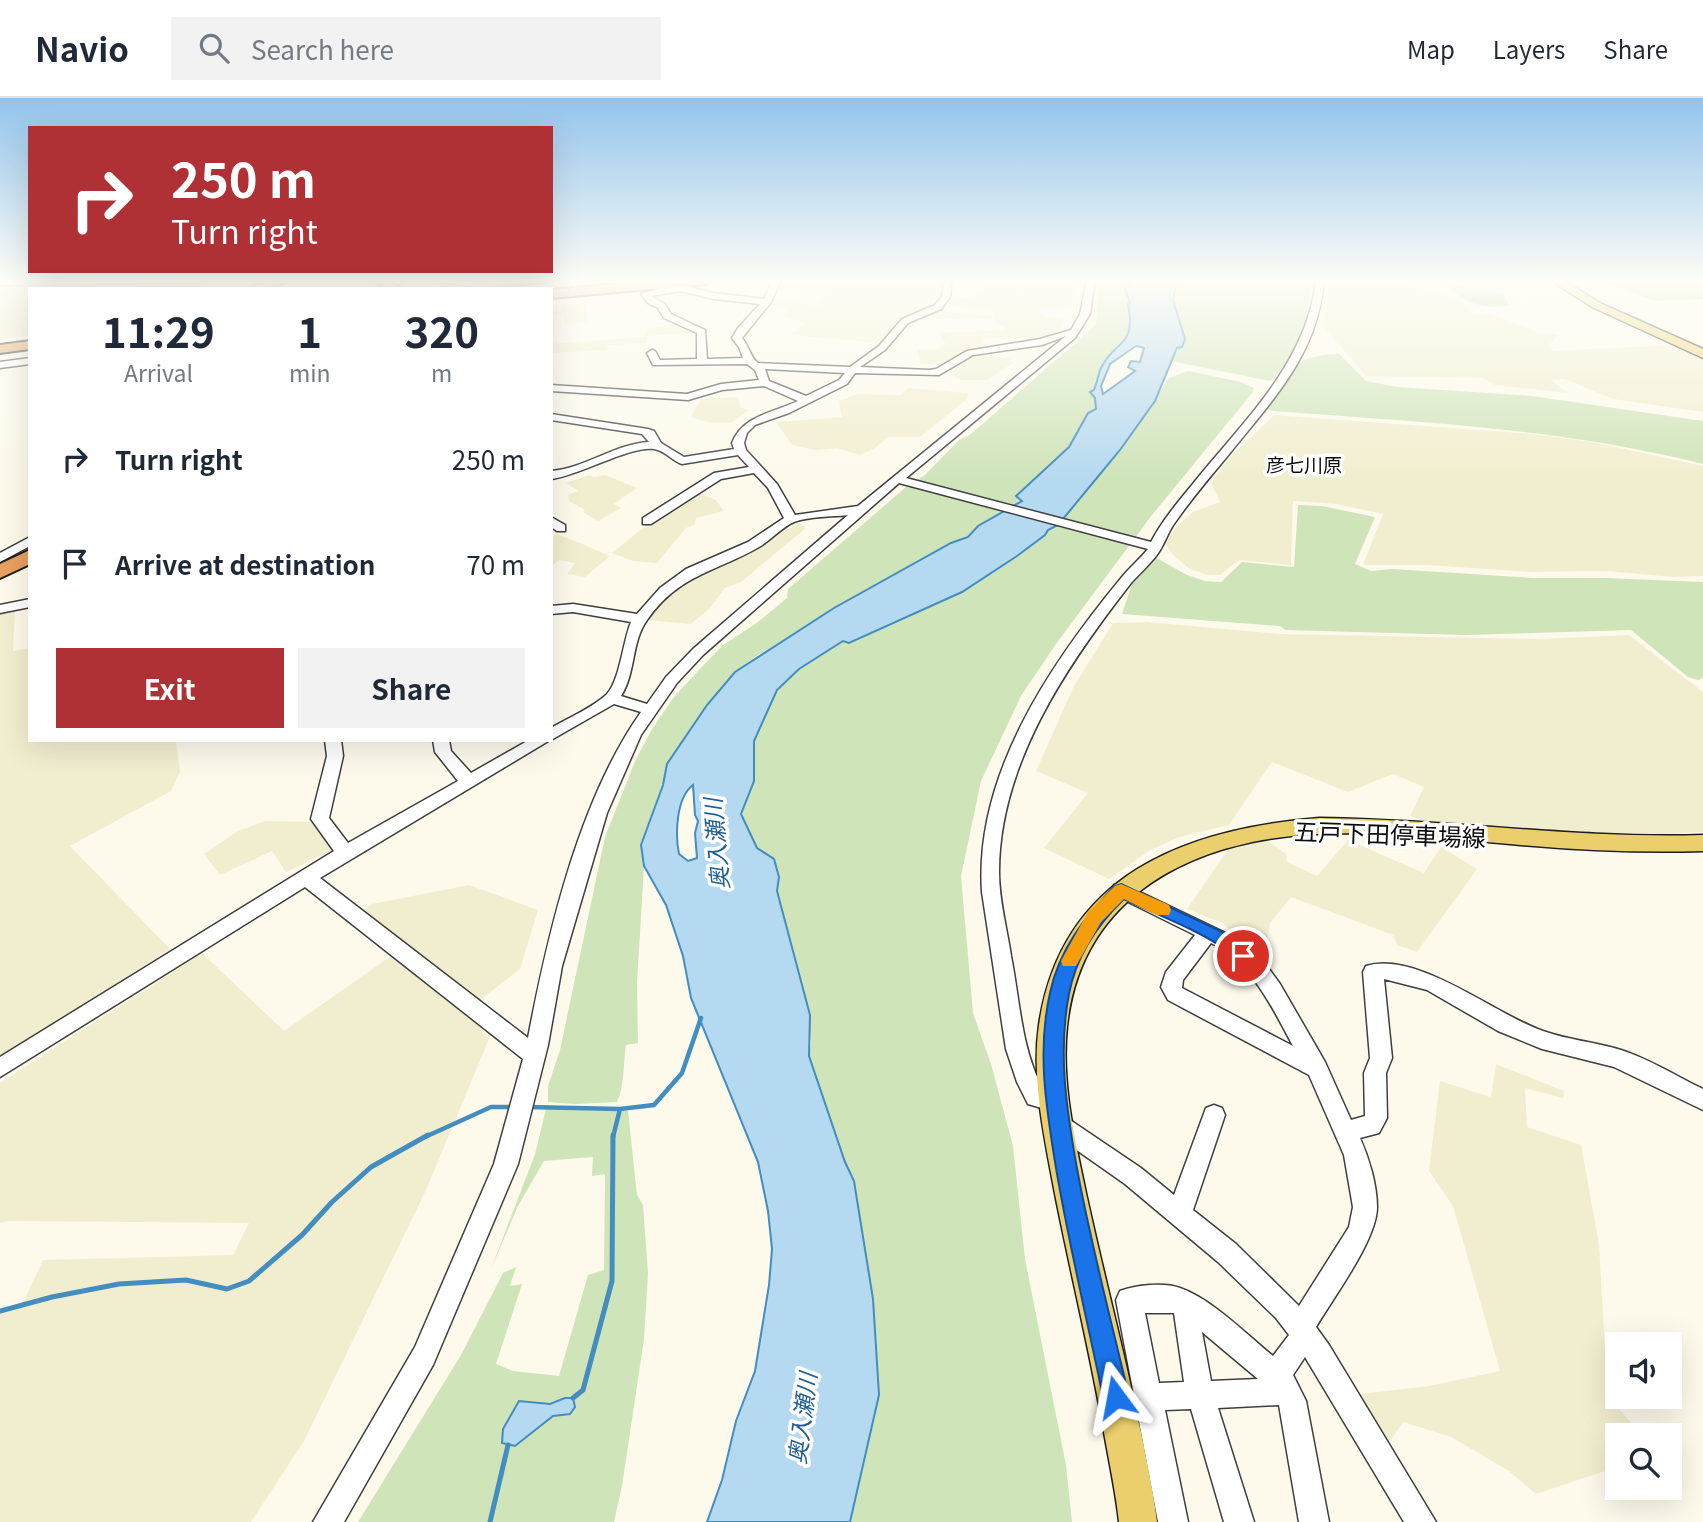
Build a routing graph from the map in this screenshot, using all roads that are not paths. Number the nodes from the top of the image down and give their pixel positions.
1 (702, 346) edge
2 (744, 346) edge
3 (883, 346) edge
4 (1013, 346) edge
5 (1057, 346) edge
6 (1303, 346) edge
7 (1686, 346) edge
8 (28, 349) edge
9 (0, 353) edge
10 (652, 353) dead end
11 (1703, 354) edge
12 (28, 361) edge
13 (702, 361) junction
14 (752, 364) junction
15 (0, 365) edge
16 (853, 371) junction
17 (765, 383) junction
18 (553, 387) edge
19 (803, 399) junction
20 (553, 416) edge
21 (657, 446) junction
22 (741, 451) junction
23 (757, 469) junction
24 (553, 475) edge
25 (900, 479) junction
26 (862, 509) junction
27 (791, 519) junction
28 (647, 522) dead end
29 (28, 542) edge
30 (1152, 546) junction
31 (28, 557) edge
32 (0, 558) edge
33 (28, 565) edge
34 (0, 572) edge
35 (0, 581) edge
36 (28, 603) edge
37 (0, 609) edge
38 (553, 610) edge
39 (640, 619) junction
40 (612, 698) junction
41 (648, 709) junction
42 (553, 734) edge
43 (333, 742) edge
44 (441, 742) edge
45 (539, 742) edge
46 (469, 782) junction
47 (1703, 843) edge
48 (345, 853) junction
49 (306, 877) junction
50 (1121, 890) junction
51 (1208, 932) junction
52 (534, 1055) junction
53 (0, 1069) edge
54 (1317, 1069) junction
55 (1703, 1100) edge
56 (1057, 1113) junction
57 (1213, 1115) dead end
58 (1345, 1130) junction
59 (1179, 1216) junction
60 (1186, 1306) junction
61 (1302, 1331) junction
62 (1281, 1384) junction
63 (1202, 1395) junction
64 (1148, 1398) junction
65 (328, 1522) edge
66 (1138, 1522) edge
67 (1173, 1522) edge
68 (1239, 1522) edge
69 (1314, 1522) edge
70 (1421, 1522) edge

1 - 13 street
2 - 14 street
3 - 16 street
4 - 16 street
5 - 25 street
6 - 30 street
7 - 11 main road
8 - 9 highway
10 - 13 street
12 - 15 street
13 - 14 street
14 - 16 street
14 - 17 street
16 - 19 street
17 - 18 street
17 - 19 street
19 - 22 street
20 - 21 street
21 - 22 street
21 - 24 street
22 - 23 street
23 - 27 street
23 - 28 street
25 - 26 street
25 - 30 street
26 - 27 street
26 - 41 street
27 - 39 street
29 - 32 street
30 - 56 street
31 - 34 highway
33 - 35 highway
36 - 37 street
38 - 39 street
39 - 40 street
40 - 41 street
40 - 42 street
41 - 52 street
43 - 48 street
44 - 46 street
45 - 46 street
46 - 48 street
47 - 50 main road, 五戸下田停車場線
48 - 49 street
49 - 52 street
49 - 53 street
50 - 51 street
50 - 56 main road, 五戸下田停車場線
51 - 54 street
51 - 54 street
52 - 65 street
54 - 58 street
55 - 58 street
56 - 59 street
56 - 66 main road, 五戸下田停車場線
57 - 59 street
58 - 61 street
59 - 61 street
60 - 62 street
60 - 63 street
60 - 64 street
61 - 62 street
61 - 70 street
62 - 63 street
62 - 69 street
63 - 64 street
63 - 68 street
64 - 67 street

